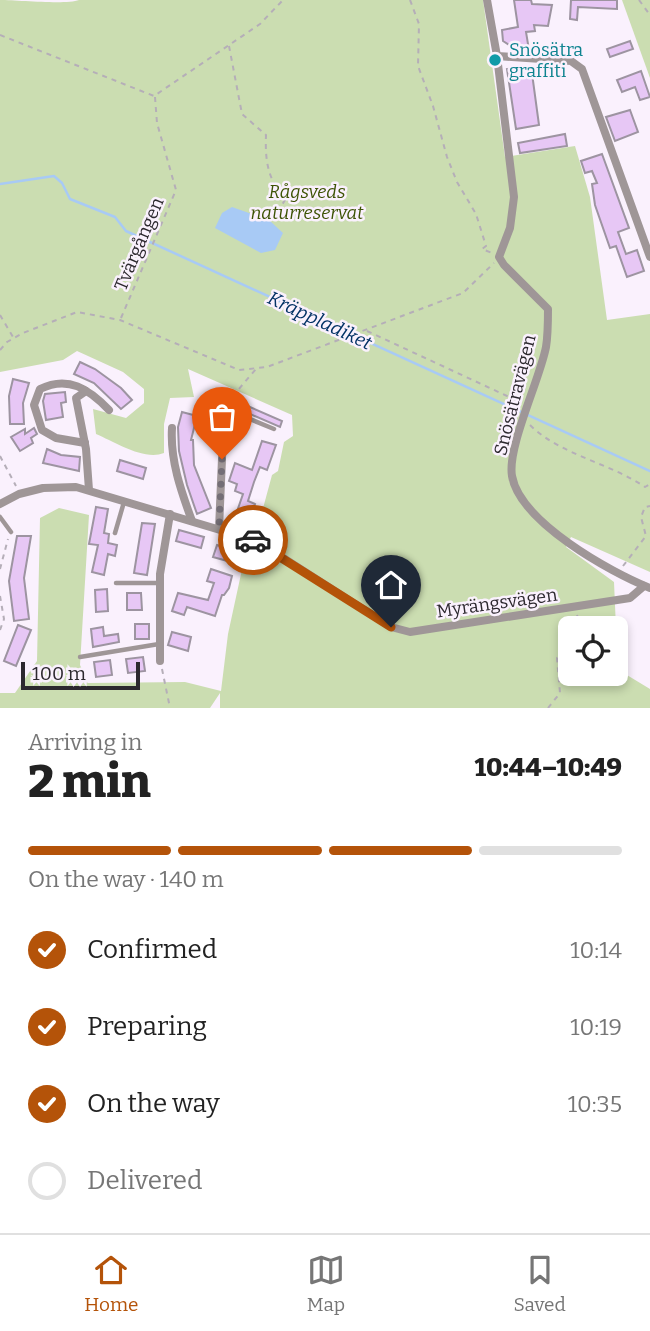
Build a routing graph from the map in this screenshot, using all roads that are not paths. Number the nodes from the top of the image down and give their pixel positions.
1 (487, 0) edge
2 (497, 56) junction
3 (650, 257) edge
4 (86, 391) junction
5 (109, 410) dead end
6 (224, 412) joint
7 (172, 428) dead end
8 (274, 429) dead end
9 (85, 443) junction
10 (89, 490) junction
11 (125, 501) junction
12 (0, 504) edge
13 (170, 514) junction
14 (0, 517) edge
15 (192, 521) junction
16 (219, 529) junction
17 (11, 531) road end
18 (115, 533) dead end
19 (116, 583) dead end
20 (160, 583) junction
21 (647, 587) edge
22 (160, 644) junction
23 (80, 657) dead end
24 (160, 661) road end

1 - 2 street
2 - 3 street
2 - 21 street, Snösätravägen
4 - 5 street
4 - 9 street
4 - 9 street
6 - 8 lane
6 - 16 street
7 - 15 street
9 - 10 street
10 - 11 street, Myrängsvägen
10 - 12 street, Myrängsvägen
11 - 13 street, Myrängsvägen
11 - 18 lane
13 - 15 street, Myrängsvägen
13 - 20 street
14 - 17 lane
15 - 16 street, Myrängsvägen
16 - 21 street, Myrängsvägen
19 - 20 lane
20 - 22 street
22 - 23 lane
22 - 24 street

